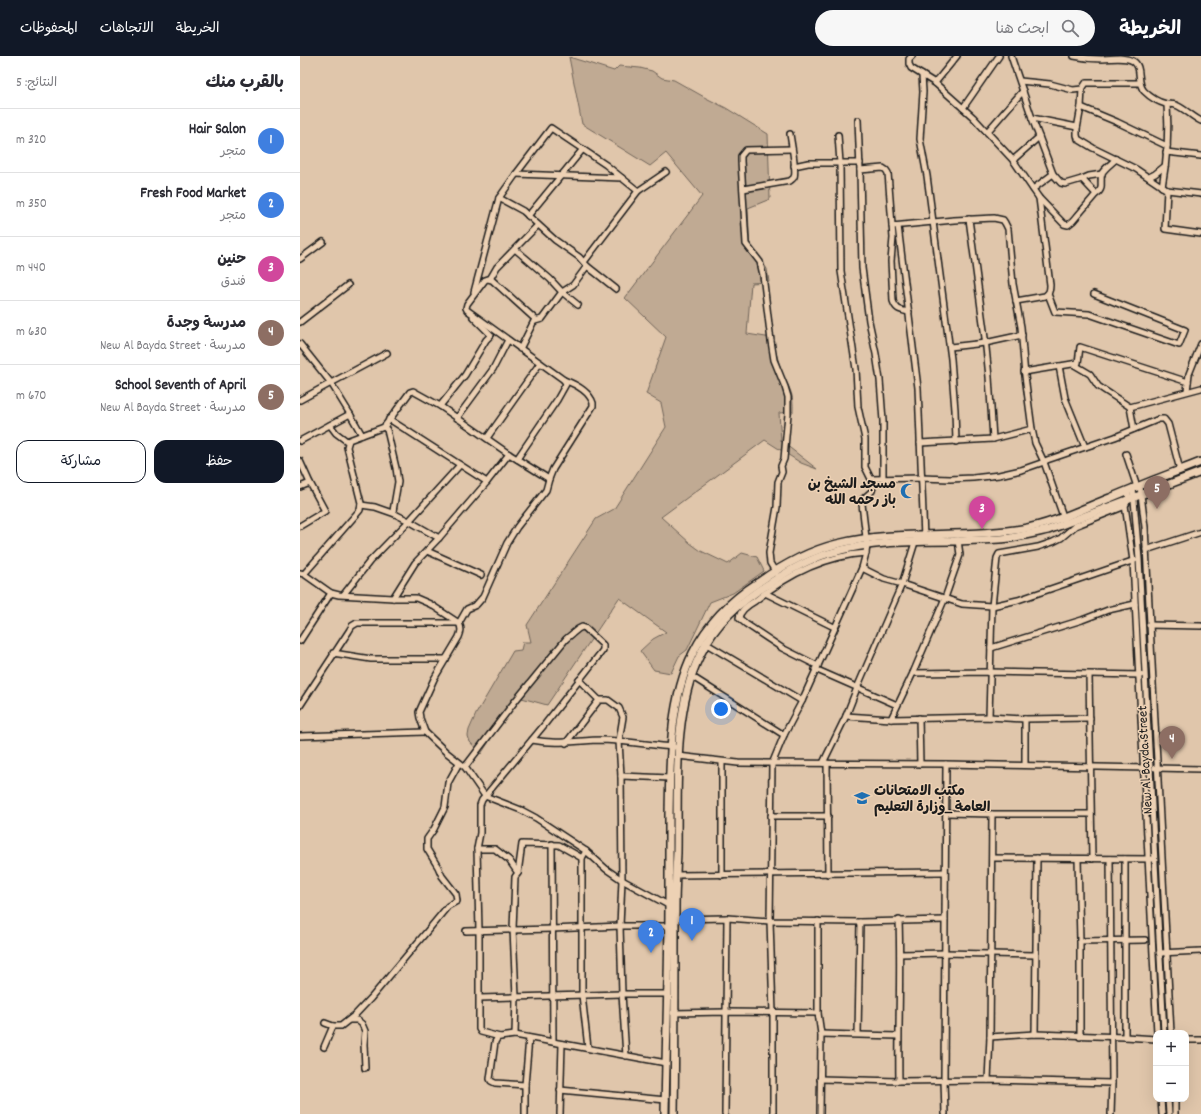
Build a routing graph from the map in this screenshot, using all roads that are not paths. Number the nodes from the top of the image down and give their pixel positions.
1 (912, 56) edge
2 (957, 56) edge
3 (999, 56) edge
4 (1012, 56) edge
5 (1074, 56) edge
6 (922, 75) junction
7 (1020, 81) junction
8 (935, 83) junction
9 (1140, 83) junction
10 (1082, 89) junction
11 (1023, 91) junction
12 (1167, 104) junction
13 (963, 108) junction
14 (1081, 108) junction
15 (1032, 118) junction
16 (858, 120) dead end
17 (1201, 121) edge
18 (1077, 127) junction
19 (987, 132) junction
20 (790, 134) dead end
21 (838, 135) dead end
22 (1039, 137) junction
23 (583, 149) junction
24 (792, 149) junction
25 (1166, 149) junction
26 (1201, 156) edge
27 (1013, 160) junction
28 (1116, 160) junction
29 (840, 164) junction
30 (860, 164) junction
31 (794, 166) junction
32 (1165, 166) junction
33 (860, 170) junction
34 (666, 172) dead end
35 (516, 174) junction
36 (1053, 174) junction
37 (1102, 174) junction
38 (561, 176) junction
39 (1149, 177) junction
40 (622, 178) junction
41 (1082, 179) junction
42 (1165, 188) junction
43 (742, 189) junction
44 (1033, 189) junction
45 (638, 191) junction
46 (1096, 194) junction
47 (1201, 194) edge
48 (499, 198) junction
49 (1039, 198) junction
50 (528, 216) junction
51 (969, 219) junction
52 (933, 221) junction
53 (538, 225) junction
54 (895, 226) junction
55 (1201, 234) edge
56 (323, 242) dead end
57 (516, 249) junction
58 (300, 259) edge
59 (586, 264) junction
60 (490, 279) junction
61 (348, 285) dead end
62 (616, 289) dead end
63 (562, 292) junction
64 (1048, 294) junction
65 (1094, 294) dead end
66 (473, 295) junction
67 (1016, 301) junction
68 (578, 305) dead end
69 (469, 311) junction
70 (909, 312) junction
71 (535, 320) junction
72 (300, 322) edge
73 (1022, 335) junction
74 (508, 340) junction
75 (985, 343) junction
76 (300, 344) edge
77 (1201, 344) edge
78 (950, 346) junction
79 (520, 349) junction
80 (387, 353) dead end
81 (540, 363) junction
82 (1073, 364) junction
83 (1059, 366) junction
84 (1024, 372) junction
85 (564, 380) junction
86 (1188, 382) junction
87 (331, 383) junction
88 (1201, 388) edge
89 (1187, 391) junction
90 (300, 400) edge
91 (440, 406) junction
92 (1130, 406) junction
93 (350, 414) junction
94 (457, 418) junction
95 (389, 419) junction
96 (330, 425) junction
97 (384, 427) junction
98 (1032, 429) junction
99 (1134, 429) junction
100 (362, 435) junction
101 (487, 438) junction
102 (993, 439) junction
103 (300, 441) edge
104 (348, 442) junction
105 (956, 442) junction
106 (920, 443) junction
107 (1085, 447) junction
108 (509, 454) junction
109 (1126, 454) dead end
110 (517, 459) junction
111 (300, 461) edge
112 (1044, 462) junction
113 (1201, 462) edge
114 (460, 465) junction
115 (1180, 470) junction
116 (1201, 472) edge
117 (921, 478) junction
118 (549, 479) junction
119 (871, 479) junction
120 (883, 479) junction
121 (487, 482) junction
122 (310, 483) junction
123 (300, 487) edge
124 (1135, 488) junction
125 (1132, 499) junction
126 (361, 505) junction
127 (395, 514) junction
128 (1065, 519) junction
129 (409, 521) junction
130 (300, 526) edge
131 (1201, 532) edge
132 (439, 538) junction
133 (920, 538) junction
134 (958, 540) junction
135 (866, 546) junction
136 (427, 550) junction
137 (1146, 550) junction
138 (1146, 558) junction
139 (1139, 559) junction
140 (1133, 561) junction
141 (862, 568) junction
142 (302, 574) edge
143 (776, 574) junction
144 (481, 575) dead end
145 (902, 584) junction
146 (760, 589) junction
147 (331, 593) junction
148 (344, 594) junction
149 (393, 598) junction
150 (945, 598) junction
151 (1135, 604) junction
152 (992, 606) junction
153 (459, 623) junction
154 (1149, 625) junction
155 (1201, 626) edge
156 (834, 627) junction
157 (300, 640) edge
158 (703, 642) junction
159 (991, 648) junction
160 (333, 653) junction
161 (446, 659) junction
162 (816, 668) junction
163 (990, 672) junction
164 (913, 673) junction
165 (1089, 675) junction
166 (1142, 675) junction
167 (1152, 675) junction
168 (691, 676) junction
169 (579, 680) junction
170 (857, 688) junction
171 (598, 700) junction
172 (802, 701) junction
173 (897, 705) junction
174 (300, 706) edge
175 (846, 716) junction
176 (989, 717) junction
177 (891, 718) junction
178 (919, 718) junction
179 (1025, 718) junction
180 (1090, 718) junction
181 (426, 732) junction
182 (784, 735) junction
183 (300, 736) edge
184 (532, 740) junction
185 (619, 741) junction
186 (566, 743) junction
187 (675, 747) junction
188 (678, 756) junction
189 (722, 762) junction
190 (460, 763) junction
191 (825, 763) junction
192 (772, 764) junction
193 (920, 764) junction
194 (946, 764) junction
195 (1025, 765) junction
196 (1090, 766) junction
197 (465, 767) junction
198 (1147, 768) junction
199 (1157, 768) junction
200 (1201, 769) edge
201 (621, 776) junction
202 (670, 778) junction
203 (485, 796) junction
204 (946, 812) junction
205 (992, 814) junction
206 (1091, 814) junction
207 (771, 816) junction
208 (828, 816) junction
209 (552, 844) junction
210 (478, 849) junction
211 (586, 851) junction
212 (582, 858) junction
213 (992, 858) junction
214 (1037, 858) junction
215 (1078, 859) junction
216 (1092, 859) junction
217 (1110, 859) junction
218 (1125, 859) junction
219 (1148, 859) junction
220 (1155, 859) junction
221 (945, 872) junction
222 (518, 873) junction
223 (771, 874) junction
224 (828, 874) junction
225 (676, 875) junction
226 (722, 875) junction
227 (622, 880) junction
228 (672, 907) junction
229 (727, 918) junction
230 (899, 920) junction
231 (945, 920) junction
232 (770, 921) junction
233 (818, 921) junction
234 (860, 922) junction
235 (673, 924) junction
236 (620, 926) junction
237 (582, 928) junction
238 (514, 929) junction
239 (552, 929) junction
240 (466, 931) dead end
241 (479, 931) junction
242 (1110, 940) junction
243 (1126, 940) junction
244 (1145, 940) dead end
245 (1080, 941) junction
246 (1201, 951) edge
247 (945, 953) junction
248 (1167, 953) junction
249 (900, 954) junction
250 (990, 954) junction
251 (1159, 954) junction
252 (1035, 955) junction
253 (622, 994) junction
254 (667, 994) junction
255 (553, 995) junction
256 (582, 995) junction
257 (516, 997) junction
258 (480, 998) junction
259 (726, 1012) junction
260 (773, 1012) junction
261 (667, 1013) junction
262 (675, 1013) junction
263 (818, 1014) junction
264 (350, 1020) junction
265 (325, 1023) dead end
266 (333, 1026) junction
267 (1157, 1030) edge
268 (1164, 1030) edge
269 (1171, 1030) edge
270 (821, 1034) junction
271 (858, 1034) junction
272 (1035, 1034) junction
273 (515, 1035) junction
274 (898, 1036) junction
275 (1080, 1036) junction
276 (500, 1037) junction
277 (990, 1037) junction
278 (1111, 1037) junction
279 (1125, 1037) junction
280 (529, 1038) junction
281 (1153, 1039) edge
282 (1189, 1040) edge
283 (1201, 1040) edge
284 (553, 1042) junction
285 (562, 1044) junction
286 (324, 1048) dead end
287 (588, 1048) junction
288 (626, 1056) junction
289 (666, 1064) junction
290 (365, 1068) dead end
291 (820, 1079) junction
292 (944, 1080) junction
293 (988, 1080) junction
294 (899, 1081) junction
295 (1112, 1083) junction
296 (525, 1085) junction
297 (560, 1090) junction
298 (666, 1100) junction
299 (1161, 1102) edge
300 (1168, 1102) edge
301 (1174, 1102) edge
302 (525, 1114) edge
303 (560, 1114) edge
304 (665, 1114) edge
305 (674, 1114) edge
306 (725, 1114) edge
307 (773, 1114) edge
308 (820, 1114) edge
309 (945, 1114) edge
310 (1111, 1114) edge
311 (1162, 1114) edge
312 (1169, 1114) edge
313 (1175, 1114) edge

1 - 6 street
2 - 8 street
3 - 13 street
4 - 7 street
5 - 9 street
6 - 8 street
6 - 52 street
7 - 10 street
7 - 11 street
8 - 13 street
9 - 10 street
9 - 12 street
10 - 14 street
11 - 15 street
11 - 19 street
12 - 17 street
12 - 25 street
13 - 19 street
14 - 18 street
14 - 25 street
15 - 18 street
15 - 22 street
16 - 30 street
18 - 28 street
19 - 27 street
20 - 24 street
21 - 29 street
22 - 27 street
22 - 36 street
23 - 35 street
23 - 38 street
23 - 40 street
24 - 31 street
24 - 43 street
25 - 26 street
25 - 32 street
27 - 44 street
28 - 37 street
28 - 39 street
29 - 30 street
29 - 31 street
29 - 119 street
30 - 33 street
31 - 43 street
32 - 39 street
32 - 42 street
33 - 54 street
33 - 120 street
34 - 45 street
35 - 38 street
35 - 48 street
36 - 41 street
36 - 44 street
37 - 41 street
37 - 46 street
38 - 40 street
38 - 50 street
39 - 42 street
40 - 45 street
41 - 46 street
42 - 47 street
42 - 55 street
43 - 143 street
44 - 49 street
45 - 59 street
46 - 49 street
48 - 50 street
48 - 66 street
49 - 64 street
50 - 53 street
51 - 52 street
51 - 67 street
51 - 75 street
52 - 54 street
52 - 78 street
53 - 57 street
53 - 59 street
54 - 70 street
54 - 70 street
56 - 58 street
57 - 60 street
57 - 63 street
59 - 62 street
59 - 63 street
60 - 66 street
60 - 71 street
61 - 72 street
63 - 68 street
63 - 71 street
64 - 65 street
64 - 67 street
66 - 69 street
67 - 73 street
69 - 74 street
69 - 91 street
70 - 106 street
71 - 79 street
73 - 75 street
73 - 84 street
74 - 79 street
74 - 94 street
75 - 78 street
75 - 102 street
76 - 87 street
77 - 86 street
78 - 105 street
79 - 81 street
80 - 87 street
81 - 85 street
81 - 101 street
82 - 83 street
82 - 86 street
82 - 92 street
83 - 84 street
83 - 107 street
84 - 98 street
85 - 110 street
85 - 118 street
86 - 89 street
87 - 90 street
87 - 93 street
88 - 89 street
89 - 92 street
91 - 94 street
91 - 95 street
92 - 99 street
93 - 96 street
93 - 100 street
94 - 101 street
95 - 97 street
95 - 114 street
96 - 103 street
96 - 104 street
97 - 100 street
97 - 127 street
98 - 102 street
98 - 112 street
99 - 107 street
99 - 115 street
100 - 104 street
101 - 108 street
102 - 105 street
104 - 126 street
105 - 106 street
106 - 117 street
107 - 112 street
108 - 110 street
108 - 121 street
109 - 124 street
110 - 118 street
111 - 122 street
112 - 117 street
112 - 128 street
113 - 115 main road
114 - 121 street
114 - 129 street
115 - 124 main road
116 - 125 main road
117 - 120 street
117 - 133 street
118 - 153 street
119 - 120 street
119 - 135 street
121 - 132 street
122 - 123 street
122 - 130 street
124 - 125 street
124 - 125 street, New Al Bayda Street
124 - 128 main road
125 - 128 main road
125 - 137 street, New Al Bayda Street
125 - 139 street, New Al Bayda Street
125 - 140 street
125 - 152 street
126 - 127 street
126 - 142 street
127 - 129 street
128 - 133 main road
128 - 134 main road
129 - 132 street
129 - 148 street
131 - 137 street
132 - 136 street
133 - 134 main road
133 - 135 main road
133 - 145 street
134 - 150 street
135 - 141 street
135 - 143 main road
135 - 146 street
136 - 144 street
136 - 149 street
137 - 138 street, New Al Bayda Street
138 - 139 street
138 - 154 street, New Al Bayda Street
139 - 140 street
139 - 166 street, New Al Bayda Street
140 - 151 street
140 - 152 street
141 - 145 street
141 - 156 street
142 - 147 street
143 - 146 main road
145 - 150 street
145 - 170 street
146 - 156 street
146 - 158 main road
146 - 162 street
147 - 148 street
147 - 157 street
148 - 149 street
149 - 153 street
150 - 152 street
150 - 164 street
151 - 159 street
151 - 166 street
152 - 159 street
153 - 160 street
153 - 161 street
154 - 155 street
154 - 167 street, New Al Bayda Street
156 - 162 street
158 - 168 main road
158 - 172 street
158 - 187 main road
159 - 163 street
160 - 161 street
160 - 174 street
161 - 181 street
162 - 170 street
162 - 172 street
163 - 164 street
163 - 165 street
163 - 176 street
164 - 173 street
165 - 166 street
165 - 180 street
166 - 167 street
166 - 198 street, New Al Bayda Street
167 - 199 street, New Al Bayda Street
168 - 182 street
168 - 187 main road
169 - 171 street
169 - 184 street
169 - 197 street
170 - 173 street
170 - 175 street
171 - 185 street
171 - 186 street
172 - 182 street
173 - 177 street
175 - 177 street
175 - 191 street
176 - 178 street
176 - 179 street
177 - 178 street
178 - 193 street
179 - 180 street
179 - 195 street
180 - 196 street
181 - 183 street
181 - 190 street
182 - 192 street
184 - 186 street
184 - 203 street
185 - 186 street
185 - 187 street
185 - 201 street
187 - 188 main road
187 - 202 main road
188 - 189 street
188 - 225 main road
189 - 192 street
189 - 226 street
190 - 197 street
190 - 264 street
191 - 192 street
191 - 193 street
191 - 208 street
192 - 207 street
193 - 194 street
194 - 195 street
194 - 204 street
195 - 196 street
196 - 198 street
196 - 206 street
197 - 203 street
198 - 199 street
198 - 219 street
198 - 220 street, New Al Bayda Street
199 - 200 street
199 - 248 street, New Al Bayda Street
201 - 202 street
201 - 227 street
202 - 228 main road
203 - 210 street
203 - 211 street
204 - 205 street
204 - 221 street
205 - 206 street
205 - 213 street
206 - 216 street
207 - 208 street
207 - 223 street
208 - 224 street
209 - 212 street
209 - 222 street
209 - 239 street
210 - 222 street
210 - 241 street
211 - 212 street
211 - 227 street
212 - 237 street
213 - 214 street
213 - 250 street
214 - 215 street
214 - 252 street
215 - 216 street
215 - 245 street
216 - 217 street
217 - 218 street
217 - 242 street
218 - 219 street
218 - 243 street
219 - 220 street
219 - 267 street
220 - 251 street, New Al Bayda Street
221 - 224 street
221 - 231 street
222 - 238 street
223 - 224 street
223 - 226 street
223 - 232 street
225 - 226 street
225 - 228 main road
227 - 228 street
227 - 236 street
228 - 235 main road
229 - 232 street
229 - 235 street
229 - 259 street
230 - 231 street
230 - 234 street
230 - 249 street
231 - 247 street
232 - 233 street
232 - 260 street
233 - 234 street
233 - 263 street
234 - 271 street
235 - 236 street
235 - 254 main road
235 - 262 main road
236 - 237 street
236 - 253 street
237 - 239 street
237 - 256 street
238 - 239 street
238 - 241 street
238 - 257 street
239 - 255 street
240 - 241 street
241 - 258 street
242 - 243 street
242 - 245 street
242 - 278 street
243 - 244 street
243 - 279 street
245 - 275 street
246 - 248 street
247 - 249 street
247 - 250 street
247 - 292 street
248 - 251 street
248 - 269 street, New Al Bayda Street
249 - 274 street
250 - 252 street
250 - 277 street
251 - 268 street, New Al Bayda Street
252 - 272 street
253 - 254 street
253 - 256 street
253 - 288 street
254 - 261 main road
255 - 256 street
255 - 257 street
255 - 284 street
256 - 287 street
257 - 258 street
257 - 273 street
258 - 276 street
259 - 260 street
259 - 262 street
259 - 306 street
260 - 263 street
260 - 307 street
261 - 262 street
261 - 289 main road
262 - 305 main road
263 - 270 street
264 - 266 street
264 - 290 street
265 - 266 street
266 - 286 street
270 - 271 street
270 - 291 street
271 - 274 street
272 - 275 street
272 - 277 street
273 - 276 street
273 - 280 street
274 - 294 street
275 - 278 street
276 - 296 street
277 - 293 street
278 - 279 street
278 - 295 street
279 - 281 street
280 - 284 street
280 - 296 street
282 - 283 street
284 - 285 street
285 - 287 street
285 - 297 street
287 - 288 street
288 - 289 street
289 - 298 main road
291 - 294 street
291 - 308 street
292 - 293 street
292 - 294 street
292 - 309 street
293 - 295 street
295 - 310 street
296 - 302 street
297 - 298 street
297 - 303 street
298 - 304 main road
299 - 311 street
300 - 312 street
301 - 313 street

